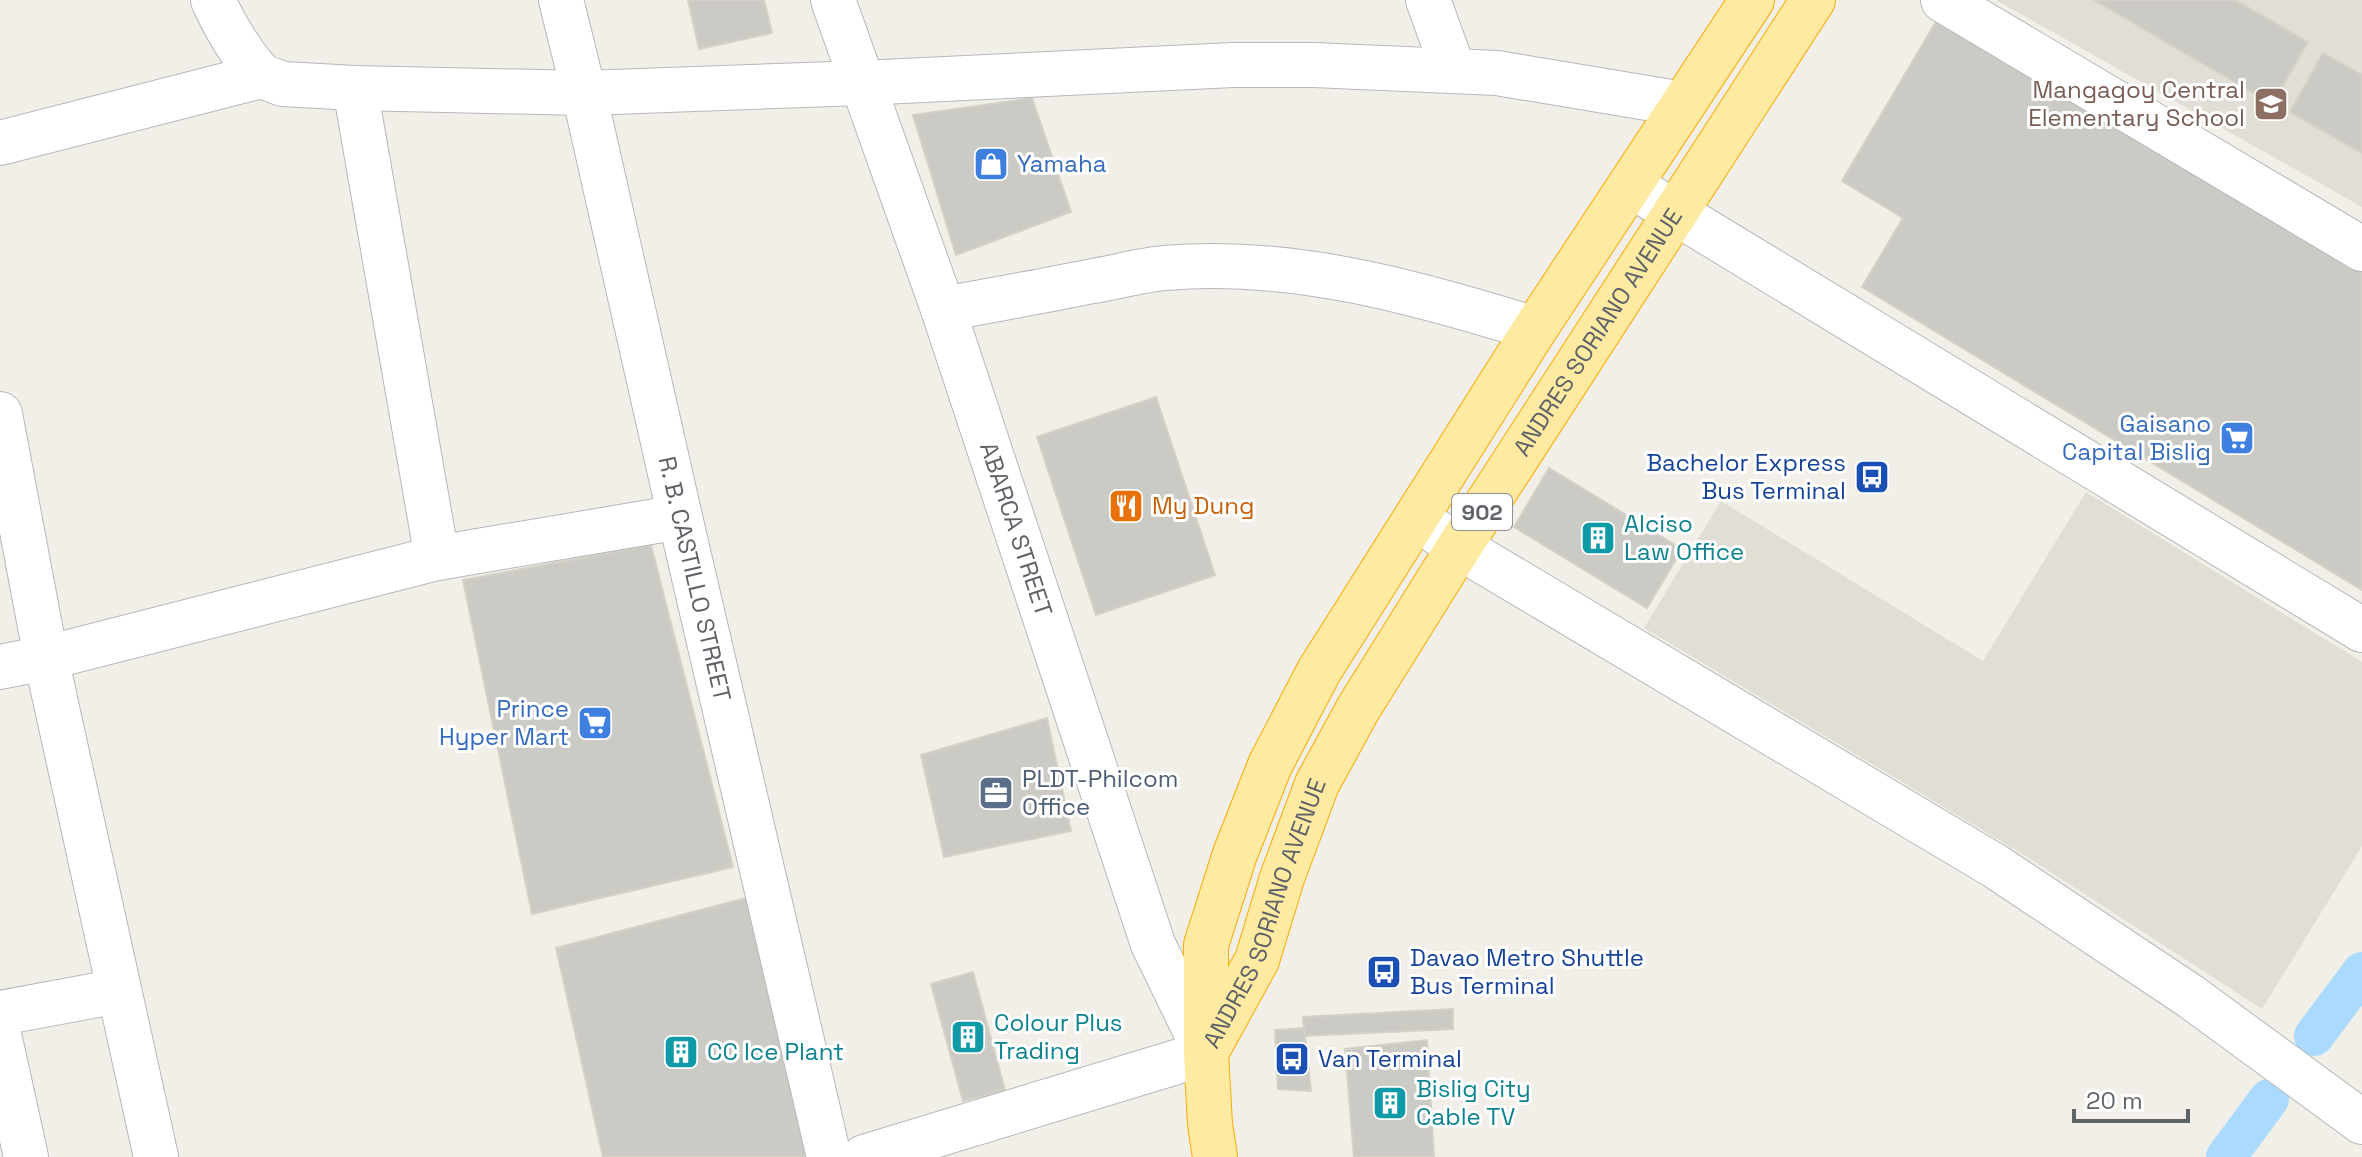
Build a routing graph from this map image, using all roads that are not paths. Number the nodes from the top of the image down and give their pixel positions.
1 (213, 0) edge
2 (561, 0) edge
3 (833, 0) edge
4 (1428, 0) edge
5 (1752, 0) edge
6 (1813, 0) edge
7 (1943, 0) edge
8 (1453, 69) junction
9 (261, 76) junction
10 (861, 83) junction
11 (355, 88) junction
12 (584, 93) junction
13 (1683, 104) junction
14 (0, 143) edge
15 (1630, 185) junction
16 (1676, 213) junction
17 (2362, 249) edge
18 (943, 309) junction
19 (1535, 329) junction
20 (0, 414) edge
21 (680, 517) junction
22 (1416, 518) junction
23 (1459, 547) junction
24 (437, 558) junction
25 (2362, 630) edge
26 (46, 658) junction
27 (0, 667) edge
28 (119, 991) junction
29 (0, 1013) edge
30 (0, 1039) edge
31 (1206, 1053) junction
32 (2362, 1122) edge
33 (26, 1157) edge
34 (156, 1157) edge
35 (829, 1157) edge
36 (864, 1157) edge
37 (1215, 1157) edge

1 - 9 street
2 - 12 street, R. B. CASTILLO STREET
3 - 10 street, ABARCA STREET
4 - 8 street
5 - 13 highway, ANDRES SORIANO AVENUE / 902
6 - 16 highway, ANDRES SORIANO AVENUE / 902
7 - 17 street
8 - 10 street
8 - 13 street
9 - 11 street
9 - 14 street
10 - 12 street
10 - 18 street, ABARCA STREET
11 - 12 street
11 - 24 street
12 - 21 street, R. B. CASTILLO STREET
13 - 15 highway, ANDRES SORIANO AVENUE / 902
15 - 16 street
15 - 19 highway, ANDRES SORIANO AVENUE / 902
16 - 23 highway, ANDRES SORIANO AVENUE / 902
16 - 25 street
18 - 19 street
18 - 31 street, ABARCA STREET
19 - 22 highway, ANDRES SORIANO AVENUE / 902
20 - 26 street
21 - 24 street
21 - 35 street, R. B. CASTILLO STREET
22 - 23 street
22 - 31 highway, ANDRES SORIANO AVENUE / 902
23 - 31 highway, ANDRES SORIANO AVENUE / 902
23 - 32 street
24 - 26 street
26 - 27 street
26 - 28 street
28 - 29 street
28 - 34 street
30 - 33 street
31 - 36 street
31 - 37 highway, 902

